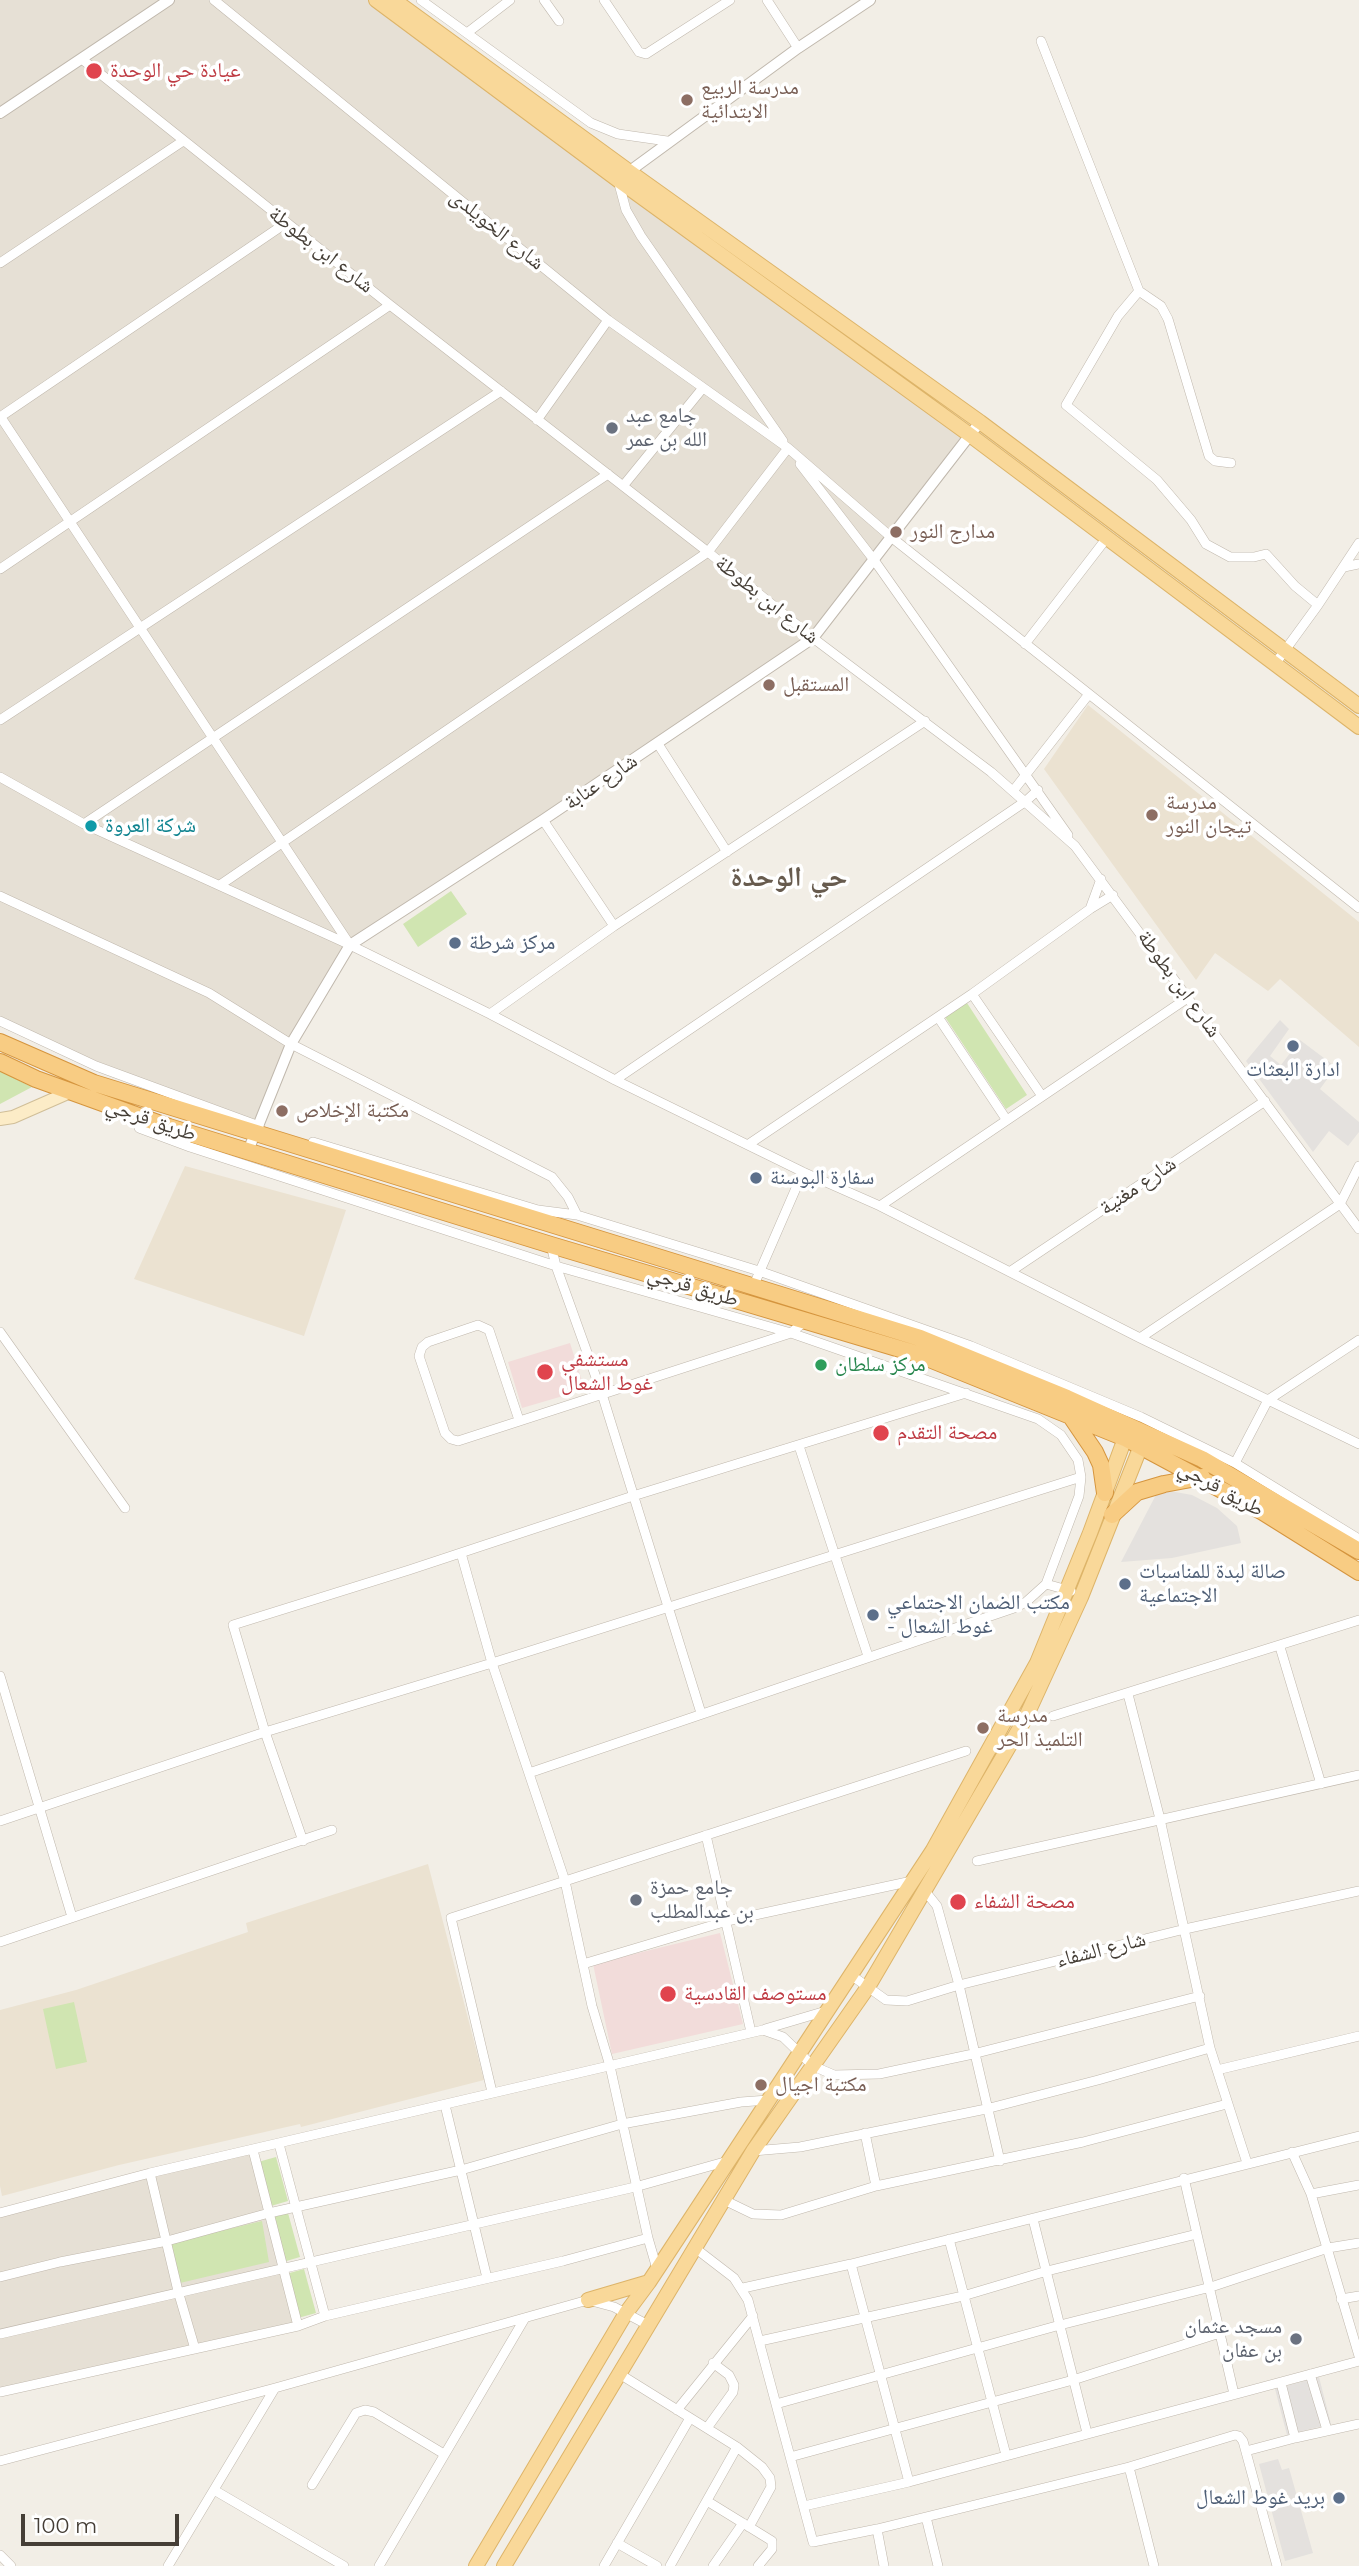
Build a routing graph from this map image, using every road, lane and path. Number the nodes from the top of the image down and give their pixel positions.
1 (169, 0) edge
2 (214, 0) edge
3 (376, 0) edge
4 (394, 0) edge
5 (421, 0) edge
6 (510, 0) edge
7 (544, 0) edge
8 (604, 0) edge
9 (730, 0) edge
10 (767, 0) edge
11 (870, 0) edge
12 (559, 21) dead end
13 (467, 33) junction
14 (1041, 41) dead end
15 (798, 48) junction
16 (83, 60) junction
17 (0, 113) edge
18 (183, 141) junction
19 (667, 141) junction
20 (623, 175) junction
21 (286, 223) junction
22 (0, 263) edge
23 (1139, 292) junction
24 (390, 305) junction
25 (608, 320) junction
26 (702, 389) junction
27 (501, 391) junction
28 (0, 417) edge
29 (537, 420) junction
30 (980, 422) junction
31 (970, 435) junction
32 (788, 448) junction
33 (1231, 463) dead end
34 (608, 474) junction
35 (623, 486) junction
36 (71, 522) junction
37 (891, 537) junction
38 (1106, 539) junction
39 (1359, 542) edge
40 (708, 552) junction
41 (874, 560) junction
42 (1359, 564) edge
43 (1343, 567) junction
44 (0, 569) edge
45 (1318, 605) junction
46 (141, 626) junction
47 (813, 638) junction
48 (1026, 644) junction
49 (1286, 649) junction
50 (1275, 664) junction
51 (1088, 694) junction
52 (1359, 706) edge
53 (0, 720) edge
54 (925, 721) junction
55 (1359, 727) edge
56 (214, 738) junction
57 (658, 744) junction
58 (1027, 775) junction
59 (0, 777) edge
60 (1038, 790) junction
61 (1013, 791) junction
62 (1026, 801) junction
63 (543, 820) junction
64 (83, 824) junction
65 (281, 843) junction
66 (1075, 846) junction
67 (727, 852) junction
68 (1101, 878) junction
69 (220, 885) junction
70 (1114, 895) junction
71 (0, 896) edge
72 (1359, 908) edge
73 (1090, 909) junction
74 (614, 926) junction
75 (350, 945) junction
76 (972, 994) junction
77 (1189, 997) junction
78 (490, 1014) junction
79 (938, 1017) junction
80 (0, 1021) edge
81 (0, 1042) edge
82 (291, 1044) junction
83 (0, 1062) edge
84 (615, 1080) junction
85 (70, 1092) junction
86 (1042, 1096) junction
87 (1265, 1101) junction
88 (0, 1119) edge
89 (1006, 1119) junction
90 (139, 1128) dead end
91 (256, 1130) junction
92 (749, 1144) junction
93 (248, 1151) junction
94 (1359, 1166) edge
95 (803, 1172) junction
96 (1340, 1204) junction
97 (880, 1206) junction
98 (578, 1215) junction
99 (1359, 1229) edge
100 (551, 1245) junction
101 (556, 1266) junction
102 (759, 1271) junction
103 (1011, 1271) junction
104 (753, 1287) junction
105 (805, 1321) junction
106 (0, 1332) edge
107 (791, 1333) junction
108 (1140, 1338) junction
109 (1359, 1340) edge
110 (919, 1346) junction
111 (967, 1393) junction
112 (602, 1394) junction
113 (1268, 1400) junction
114 (1070, 1416) junction
115 (519, 1420) junction
116 (1127, 1432) junction
117 (1143, 1439) junction
118 (1359, 1444) edge
119 (799, 1446) junction
120 (1235, 1463) junction
121 (1081, 1477) junction
122 (1202, 1477) junction
123 (1105, 1493) junction
124 (633, 1496) junction
125 (125, 1508) dead end
126 (1112, 1516) junction
127 (1359, 1539) edge
128 (1359, 1551) edge
129 (461, 1553) junction
130 (835, 1555) junction
131 (1359, 1572) edge
132 (1046, 1584) junction
133 (1068, 1590) junction
134 (1082, 1597) junction
135 (669, 1606) junction
136 (1359, 1620) edge
137 (1280, 1647) junction
138 (868, 1656) junction
139 (492, 1663) junction
140 (0, 1676) edge
141 (1128, 1695) junction
142 (701, 1713) junction
143 (1053, 1716) dead end
144 (265, 1732) junction
145 (966, 1751) dead end
146 (529, 1773) junction
147 (1359, 1775) edge
148 (1321, 1784) junction
149 (39, 1808) junction
150 (1160, 1819) junction
151 (0, 1821) edge
152 (332, 1830) dead end
153 (706, 1835) junction
154 (303, 1841) junction
155 (977, 1861) dead end
156 (565, 1881) junction
157 (912, 1881) junction
158 (925, 1891) junction
159 (1359, 1891) edge
160 (72, 1917) junction
161 (727, 1922) junction
162 (1185, 1930) junction
163 (0, 1942) edge
164 (583, 1964) junction
165 (851, 1975) junction
166 (959, 1985) junction
167 (868, 1987) junction
168 (1200, 1996) junction
169 (828, 2011) junction
170 (763, 2029) junction
171 (751, 2032) junction
172 (1359, 2036) edge
173 (1210, 2048) junction
174 (800, 2053) junction
175 (973, 2053) junction
176 (610, 2066) junction
177 (813, 2066) junction
178 (1217, 2070) junction
179 (492, 2092) junction
180 (768, 2100) junction
181 (1227, 2104) junction
182 (444, 2105) junction
183 (986, 2109) junction
184 (622, 2124) junction
185 (865, 2133) junction
186 (1359, 2136) edge
187 (279, 2144) junction
188 (253, 2150) junction
189 (753, 2151) junction
190 (1292, 2152) junction
191 (728, 2161) junction
192 (1000, 2161) junction
193 (1247, 2163) junction
194 (461, 2170) junction
195 (150, 2173) junction
196 (1184, 2178) junction
197 (1359, 2185) edge
198 (876, 2186) junction
199 (635, 2187) junction
200 (1311, 2194) junction
201 (724, 2200) junction
202 (296, 2207) junction
203 (0, 2213) edge
204 (269, 2213) junction
205 (1033, 2218) junction
206 (473, 2224) junction
207 (1197, 2234) junction
208 (648, 2238) junction
209 (949, 2239) junction
210 (167, 2241) junction
211 (1359, 2243) edge
212 (695, 2248) junction
213 (1328, 2248) junction
214 (311, 2261) junction
215 (851, 2264) junction
216 (283, 2268) junction
217 (657, 2269) junction
218 (1047, 2271) junction
219 (0, 2277) edge
220 (487, 2278) junction
221 (649, 2282) junction
222 (1211, 2287) junction
223 (743, 2288) junction
224 (178, 2291) junction
225 (963, 2296) junction
226 (1359, 2296) edge
227 (1341, 2299) junction
228 (588, 2300) junction
229 (626, 2313) junction
230 (325, 2316) junction
231 (753, 2316) junction
232 (524, 2318) junction
233 (866, 2318) junction
234 (648, 2325) junction
235 (1060, 2325) junction
236 (298, 2326) junction
237 (1220, 2333) junction
238 (0, 2334) edge
239 (760, 2341) junction
240 (195, 2349) junction
241 (978, 2349) junction
242 (1359, 2359) edge
243 (713, 2363) junction
244 (618, 2373) junction
245 (880, 2374) junction
246 (1310, 2375) junction
247 (1073, 2380) junction
248 (1281, 2383) junction
249 (275, 2388) junction
250 (0, 2392) edge
251 (1234, 2394) junction
252 (991, 2402) junction
253 (776, 2404) junction
254 (677, 2410) junction
255 (690, 2418) junction
256 (1359, 2424) edge
257 (707, 2428) junction
258 (895, 2428) junction
259 (1327, 2430) junction
260 (1087, 2433) junction
261 (1295, 2438) junction
262 (737, 2447) junction
263 (1246, 2451) junction
264 (444, 2454) junction
265 (1006, 2455) junction
266 (790, 2457) junction
267 (0, 2461) edge
268 (1129, 2467) junction
269 (909, 2482) junction
270 (312, 2485) dead end
271 (214, 2490) junction
272 (707, 2501) junction
273 (804, 2506) junction
274 (926, 2517) junction
275 (746, 2525) junction
276 (877, 2529) junction
277 (617, 2543) junction
278 (0, 2555) edge
279 (11, 2566) edge
280 (168, 2566) edge
281 (344, 2566) edge
282 (379, 2566) edge
283 (476, 2566) edge
284 (504, 2566) edge
285 (604, 2566) edge
286 (657, 2566) edge
287 (670, 2566) edge
288 (713, 2566) edge
289 (758, 2566) edge
290 (884, 2566) edge
291 (938, 2566) edge
292 (1153, 2566) edge
293 (1277, 2566) edge

1 - 16 street
2 - 25 street, شارع الخويلدى
3 - 20 main road
4 - 20 main road
5 - 13 street
6 - 13 street
7 - 12 street
8 - 9 street
10 - 15 street
11 - 15 street
13 - 19 street
14 - 23 street
15 - 19 street
16 - 17 street
16 - 18 street, شارع ابن بطوطة
18 - 21 street, شارع ابن بطوطة
18 - 22 street
19 - 20 street
20 - 30 main road
20 - 31 main road
20 - 32 street
21 - 24 street, شارع ابن بطوطة
21 - 28 street
23 - 33 street
23 - 45 street
24 - 27 street, شارع ابن بطوطة
24 - 36 street
25 - 26 street, شارع الخويلدى
25 - 29 street
26 - 32 street, شارع الخويلدى
26 - 35 street
27 - 29 street, شارع ابن بطوطة
27 - 46 street
28 - 36 street
29 - 34 street, شارع ابن بطوطة
30 - 31 street, شارع عنابة
30 - 49 main road
31 - 37 street, شارع عنابة
31 - 38 main road
32 - 37 street
32 - 40 street
32 - 41 street
34 - 35 street, شارع ابن بطوطة
34 - 56 street
35 - 40 street, شارع ابن بطوطة
36 - 44 street
36 - 46 street
37 - 41 street, شارع عنابة
37 - 48 street
38 - 48 street
38 - 50 main road
39 - 43 street
40 - 47 street, شارع ابن بطوطة
40 - 65 street
41 - 47 street, شارع عنابة
41 - 58 street
42 - 43 street
43 - 45 street
45 - 49 street
46 - 53 street
46 - 56 street
47 - 54 street, شارع ابن بطوطة
47 - 57 street, شارع عنابة
48 - 51 street
49 - 50 street
49 - 52 main road
50 - 55 main road
51 - 58 street
51 - 72 street
54 - 61 street, شارع ابن بطوطة
54 - 67 street
56 - 64 street
56 - 65 street
57 - 63 street, شارع عنابة
57 - 67 street
58 - 60 street
58 - 61 street
59 - 64 street
60 - 62 street
60 - 66 street
61 - 62 street, شارع ابن بطوطة
62 - 66 street, شارع ابن بطوطة
62 - 84 street
63 - 74 street
63 - 75 street, شارع عنابة
64 - 69 street
65 - 69 street
65 - 75 street
66 - 68 street, شارع ابن بطوطة
67 - 74 street
68 - 70 street, شارع ابن بطوطة
68 - 73 street
69 - 75 street
70 - 73 street
70 - 77 street, شارع ابن بطوطة
71 - 82 street
73 - 76 street
74 - 78 street
75 - 78 street
75 - 82 street, شارع عنابة
76 - 79 street
76 - 86 street
77 - 86 street
77 - 87 street, شارع ابن بطوطة
78 - 84 street
79 - 89 street
79 - 92 street
80 - 91 street
81 - 91 highway, طريق قرجي
82 - 91 street, شارع عنابة
82 - 98 street
83 - 85 highway, طريق قرجي
84 - 92 street
85 - 88 main road
85 - 93 highway, طريق قرجي
86 - 89 street
87 - 96 street, شارع ابن بطوطة
87 - 103 street, شارع مغنية
89 - 97 street
90 - 101 street
91 - 93 street, شارع عنابة
91 - 98 street
91 - 104 highway, طريق قرجي
92 - 95 street
93 - 100 highway, طريق قرجي
94 - 96 street
95 - 97 street
95 - 102 street
96 - 99 street, شارع ابن بطوطة
96 - 108 street
97 - 103 street
98 - 102 street
100 - 101 street
100 - 105 highway, طريق قرجي
101 - 107 street
101 - 112 street
102 - 104 street
102 - 120 street
103 - 108 street
104 - 110 highway, طريق قرجي
105 - 107 street
105 - 110 highway, طريق قرجي
106 - 125 street
107 - 111 street
107 - 112 street
108 - 113 street
109 - 113 street
110 - 114 highway, طريق قرجي
110 - 116 highway, طريق قرجي
111 - 119 street
111 - 121 street
112 - 115 street
112 - 124 street
113 - 118 street
113 - 120 street
114 - 116 highway, طريق قرجي
114 - 123 highway
115 - 115 street
116 - 117 highway, طريق قرجي
116 - 123 main road
117 - 122 highway, طريق قرجي
117 - 126 main road
117 - 128 highway, طريق قرجي
119 - 124 street
119 - 130 street
120 - 127 street
121 - 130 street
121 - 132 street
122 - 126 highway
122 - 131 highway, طريق قرجي
123 - 133 main road
124 - 129 street
124 - 135 street
126 - 134 main road
129 - 139 street
129 - 144 street
130 - 135 street
130 - 138 street
132 - 133 street
132 - 138 street
133 - 134 street
133 - 157 main road
134 - 158 main road
135 - 139 street
135 - 142 street
136 - 137 street
137 - 141 street
137 - 148 street
138 - 142 street
139 - 144 street
139 - 146 street
140 - 149 street
141 - 143 street
141 - 150 street
142 - 146 street
144 - 149 street
144 - 154 street
145 - 153 street
146 - 156 street
147 - 148 street
148 - 150 street
149 - 151 street
149 - 160 street
150 - 155 street
150 - 162 street
152 - 154 street
153 - 156 street
153 - 161 street
154 - 160 street
156 - 164 street
156 - 179 street
157 - 161 street
157 - 165 main road
158 - 166 street
158 - 167 main road
159 - 162 street, شارع الشفاء
160 - 163 street
161 - 164 street
161 - 171 street
162 - 166 street, شارع الشفاء
162 - 168 street
164 - 176 street
165 - 167 street, شارع الشفاء
165 - 169 main road
166 - 167 street, شارع الشفاء
166 - 175 street
167 - 177 main road
168 - 173 street
168 - 175 street
169 - 170 street
169 - 174 main road
170 - 171 street
170 - 174 street
171 - 176 street
172 - 178 street
173 - 178 street
173 - 183 street
174 - 177 street
174 - 180 main road
175 - 177 street
175 - 183 street
176 - 179 street
176 - 184 street
177 - 189 main road
178 - 181 street
179 - 182 street
180 - 184 street
180 - 191 main road
181 - 192 street
181 - 193 street
182 - 187 street
182 - 194 street
183 - 185 street
183 - 192 street
184 - 194 street
184 - 199 street
185 - 189 street
185 - 198 street
186 - 190 street
187 - 188 street
187 - 202 street
188 - 195 street
188 - 204 street
189 - 201 main road
190 - 193 street
190 - 200 street
191 - 199 street
191 - 217 main road
192 - 198 street
193 - 196 street
194 - 202 street
194 - 206 street
195 - 203 street
195 - 210 street
196 - 205 street
196 - 207 street
197 - 200 street
198 - 201 street
199 - 206 street
199 - 208 street
200 - 213 street
201 - 212 main road
202 - 204 street
202 - 214 street
204 - 210 street
204 - 216 street
205 - 209 street
205 - 218 street
206 - 214 street
206 - 220 street
207 - 218 street
207 - 222 street
208 - 217 street
208 - 220 street
209 - 215 street
209 - 225 street
210 - 219 street
210 - 224 street
211 - 213 street
212 - 223 street
212 - 234 main road
213 - 222 street
213 - 227 street
214 - 216 street
214 - 230 street
215 - 223 street
215 - 233 street
216 - 224 street
216 - 236 street
217 - 221 main road
218 - 225 street
218 - 235 street
220 - 230 street
221 - 228 main road
221 - 229 main road
222 - 235 street
222 - 237 street
223 - 231 street
224 - 238 street
224 - 240 street
225 - 233 street
225 - 241 street
226 - 227 street
227 - 242 street
228 - 229 street
228 - 232 street
229 - 234 street
229 - 283 main road
230 - 236 street
231 - 239 street
231 - 243 street
232 - 249 street
232 - 264 street
233 - 239 street
233 - 245 street
234 - 244 main road
235 - 241 street
235 - 247 street
236 - 240 street
237 - 247 street
237 - 251 street
239 - 253 street
240 - 250 street
241 - 245 street
241 - 252 street
242 - 246 street
243 - 254 street
243 - 257 street
244 - 254 street
244 - 284 main road
245 - 253 street
245 - 258 street
246 - 248 street
246 - 259 street
247 - 252 street
247 - 260 street
248 - 251 street
248 - 261 street
249 - 267 street
249 - 271 street
251 - 260 street
252 - 258 street
252 - 265 street
253 - 266 street
254 - 255 street
255 - 257 street
255 - 277 street
256 - 259 street
257 - 262 street
258 - 266 street
258 - 269 street
259 - 261 street
260 - 265 street
261 - 263 street
262 - 272 street
262 - 275 street
263 - 268 street
263 - 293 street
264 - 270 street
264 - 282 street
265 - 269 street
266 - 273 street
268 - 274 street
268 - 292 street
269 - 273 street
271 - 280 street
271 - 281 street
272 - 275 street
272 - 287 street
273 - 276 street
274 - 276 street
274 - 291 street
275 - 288 street
275 - 289 street
276 - 290 street
277 - 285 street
277 - 286 street
278 - 279 street

